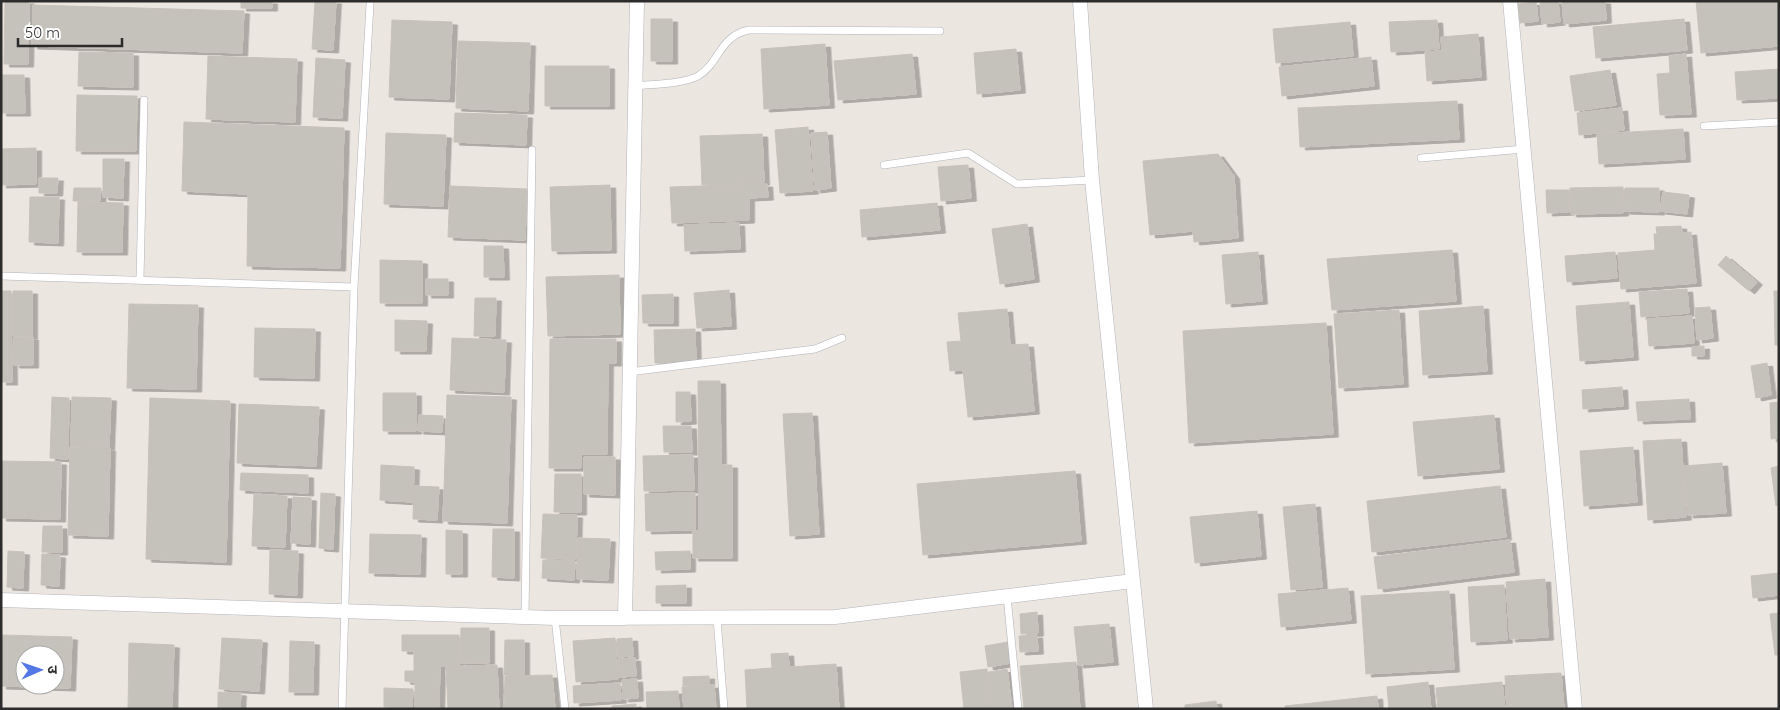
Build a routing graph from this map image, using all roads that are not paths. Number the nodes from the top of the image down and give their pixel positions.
1 (637, 1) edge
2 (1080, 1) edge
3 (1510, 1) edge
4 (370, 4) dead end
5 (940, 31) dead end
6 (635, 86) junction
7 (144, 100) dead end
8 (1779, 122) edge
9 (1704, 126) dead end
10 (532, 150) dead end
11 (1524, 150) junction
12 (1421, 158) dead end
13 (884, 166) dead end
14 (1092, 180) junction
15 (1, 276) edge
16 (140, 280) junction
17 (354, 287) junction
18 (842, 338) dead end
19 (629, 372) junction
20 (1133, 581) junction
21 (1007, 596) junction
22 (1, 600) edge
23 (344, 612) junction
24 (525, 616) junction
25 (555, 618) junction
26 (625, 618) junction
27 (717, 618) junction
28 (342, 709) edge
29 (565, 709) edge
30 (724, 709) edge
31 (1018, 709) edge
32 (1146, 709) edge
33 (1575, 709) edge

1 - 6 street
2 - 14 street
3 - 11 street
4 - 17 lane
5 - 6 lane
6 - 19 street
7 - 16 lane
8 - 9 lane
10 - 24 lane
11 - 12 lane
11 - 33 street
13 - 14 lane
14 - 20 street
15 - 16 lane
16 - 17 lane
17 - 23 lane
18 - 19 lane
19 - 26 street
20 - 21 street
20 - 32 street
21 - 27 street
21 - 31 lane
22 - 23 street
23 - 24 street
23 - 28 lane
24 - 25 street
25 - 26 street
25 - 29 lane
26 - 27 street
27 - 30 lane

